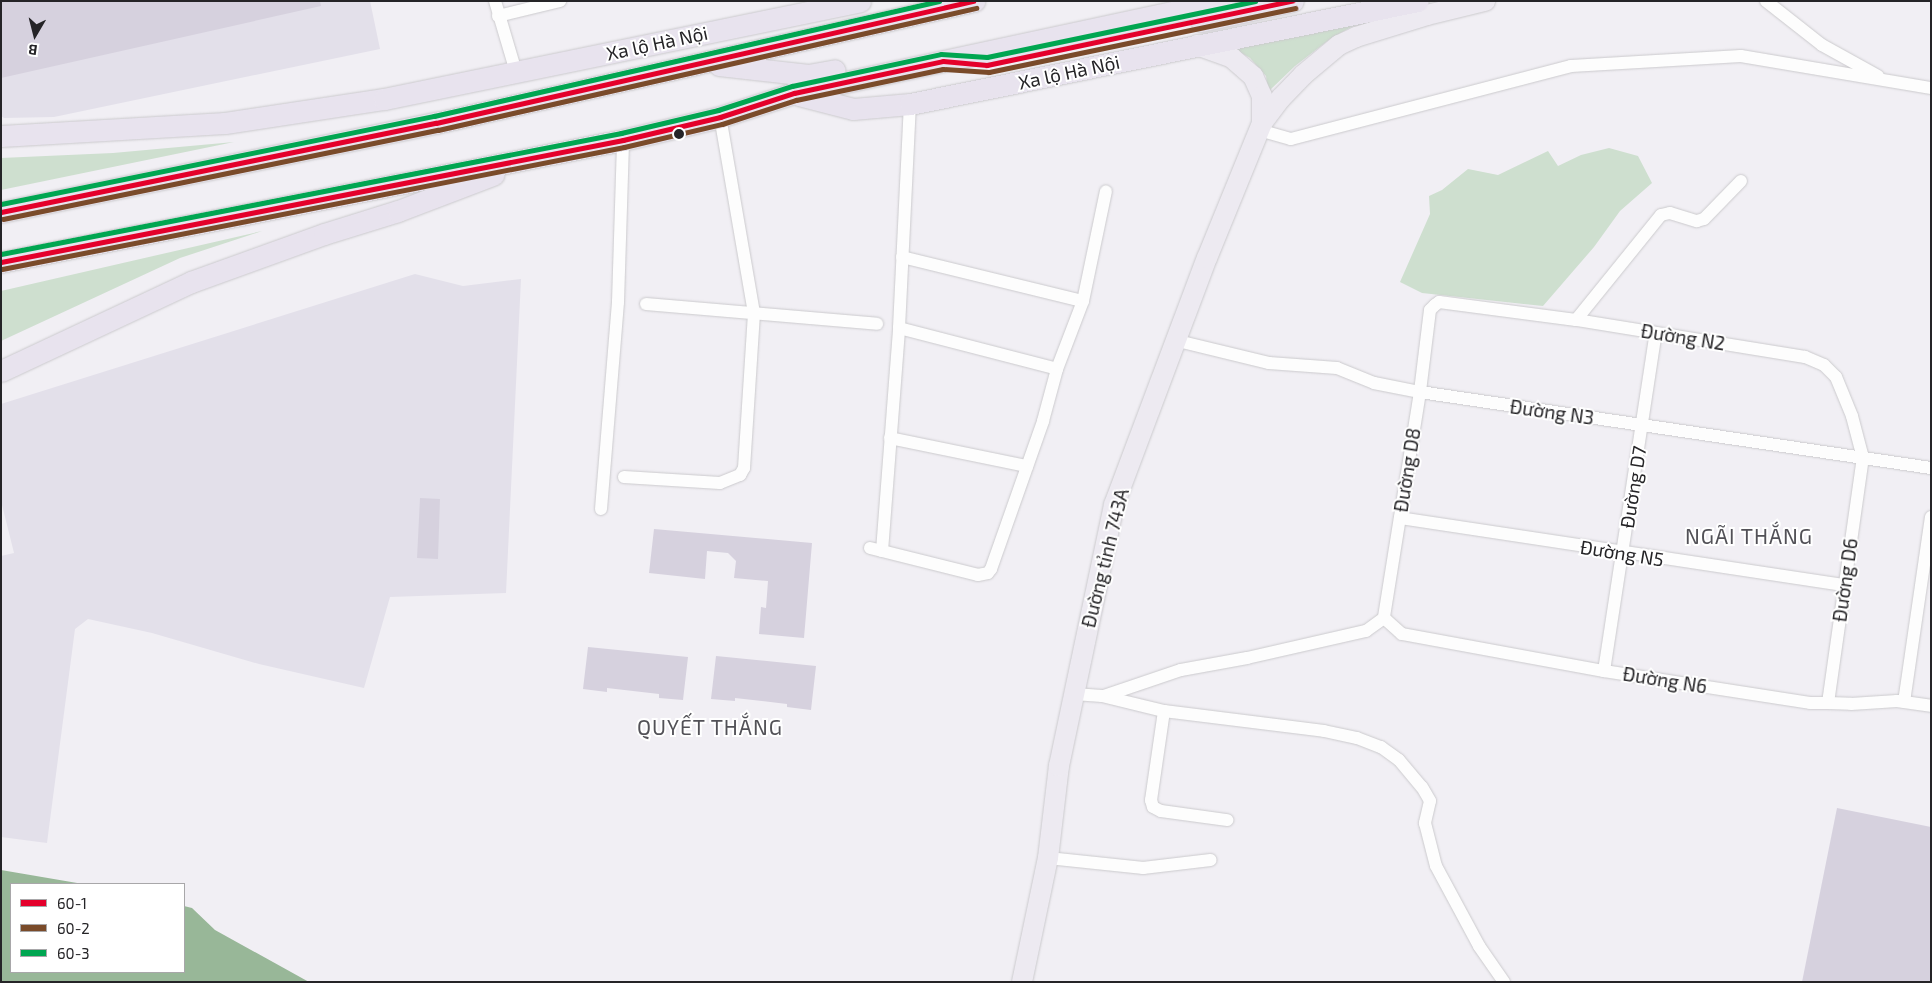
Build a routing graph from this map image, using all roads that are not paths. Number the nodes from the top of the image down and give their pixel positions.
1 (495, 1) edge
2 (560, 1) edge
3 (860, 1) edge
4 (974, 1) edge
5 (1160, 1) edge
6 (1224, 1) edge
7 (1293, 1) edge
8 (1418, 1) edge
9 (1485, 1) edge
10 (1766, 1) edge
11 (498, 16) junction
12 (1197, 45) junction
13 (982, 52) junction
14 (702, 63) junction
15 (516, 72) junction
16 (1887, 81) junction
17 (1931, 88) edge
18 (576, 92) junction
19 (794, 93) junction
20 (910, 104) junction
21 (469, 116) junction
22 (720, 117) junction
23 (1260, 127) junction
24 (1, 136) edge
25 (623, 140) junction
26 (538, 157) junction
27 (1741, 181) dead end
28 (1106, 191) dead end
29 (1, 212) edge
30 (902, 257) junction
31 (1, 262) edge
32 (1083, 301) junction
33 (1439, 302) joint
34 (646, 304) dead end
35 (754, 313) junction
36 (1576, 320) junction
37 (877, 324) dead end
38 (899, 328) junction
39 (1656, 333) junction
40 (1178, 341) junction
41 (1057, 369) junction
42 (1, 371) edge
43 (1420, 392) junction
44 (1642, 425) junction
45 (890, 438) junction
46 (1863, 458) junction
47 (1027, 466) junction
48 (1931, 468) edge
49 (624, 477) dead end
50 (601, 509) dead end
51 (1931, 517) edge
52 (1400, 518) junction
53 (1623, 553) junction
54 (1844, 585) junction
55 (1384, 618) junction
56 (1604, 671) junction
57 (1074, 694) junction
58 (1102, 696) junction
59 (1904, 702) junction
60 (1828, 704) junction
61 (1931, 706) edge
62 (1164, 711) junction
63 (1227, 820) dead end
64 (1048, 858) junction
65 (1211, 860) dead end
66 (1022, 982) edge
67 (1504, 982) edge

1 - 11 street
2 - 11 street
3 - 15 highway, Xa lộ Hà Nội
4 - 14 highway, Xa lộ Hà Nội
5 - 13 highway
6 - 13 highway
7 - 13 highway
8 - 12 highway, Xa lộ Hà Nội
9 - 23 main road, Đường tỉnh 743A
10 - 16 street
11 - 15 street
12 - 20 highway, Xa lộ Hà Nội
12 - 23 main road, Đường tỉnh 743A
13 - 14 highway, Xa lộ Hà Nội
13 - 19 highway
14 - 18 highway, Xa lộ Hà Nội
15 - 18 highway
15 - 21 highway
15 - 24 highway, Xa lộ Hà Nội
16 - 17 street
16 - 23 street
18 - 21 highway, Xa lộ Hà Nội
19 - 20 highway, Xa lộ Hà Nội
19 - 22 highway
20 - 30 street
21 - 29 highway, Xa lộ Hà Nội
22 - 25 highway
22 - 35 street
23 - 40 main road, Đường tỉnh 743A
25 - 26 highway
25 - 50 street
26 - 31 highway
26 - 42 highway
27 - 36 street
28 - 32 street
30 - 32 street
30 - 38 street
32 - 41 street
33 - 36 street, Đường N2
33 - 43 street, Đường D8
34 - 35 street
35 - 37 street
35 - 49 street
36 - 39 street, Đường N2
38 - 41 street
38 - 45 street
39 - 44 street, Đường D7
39 - 46 street, Đường N2
40 - 43 street, Đường N3
40 - 57 main road, Đường tỉnh 743A
41 - 47 street
43 - 44 street, Đường N3
43 - 52 street, Đường D8
44 - 46 street, Đường N3
44 - 53 street, Đường D7
45 - 47 street
45 - 47 street
46 - 48 street, Đường N3
46 - 54 street, Đường D6
51 - 59 street
52 - 53 street, Đường N5
52 - 55 street, Đường D8
53 - 54 street, Đường N5
53 - 56 street, Đường D7
54 - 60 street, Đường D6
55 - 56 street, Đường N6
55 - 58 street
56 - 60 street, Đường N6
57 - 58 street
57 - 64 main road, Đường tỉnh 743A
58 - 62 street
59 - 60 street, Đường N6
59 - 61 street, Đường N6
62 - 63 street
62 - 67 street
64 - 65 street
64 - 66 main road, Đường tỉnh 743A

